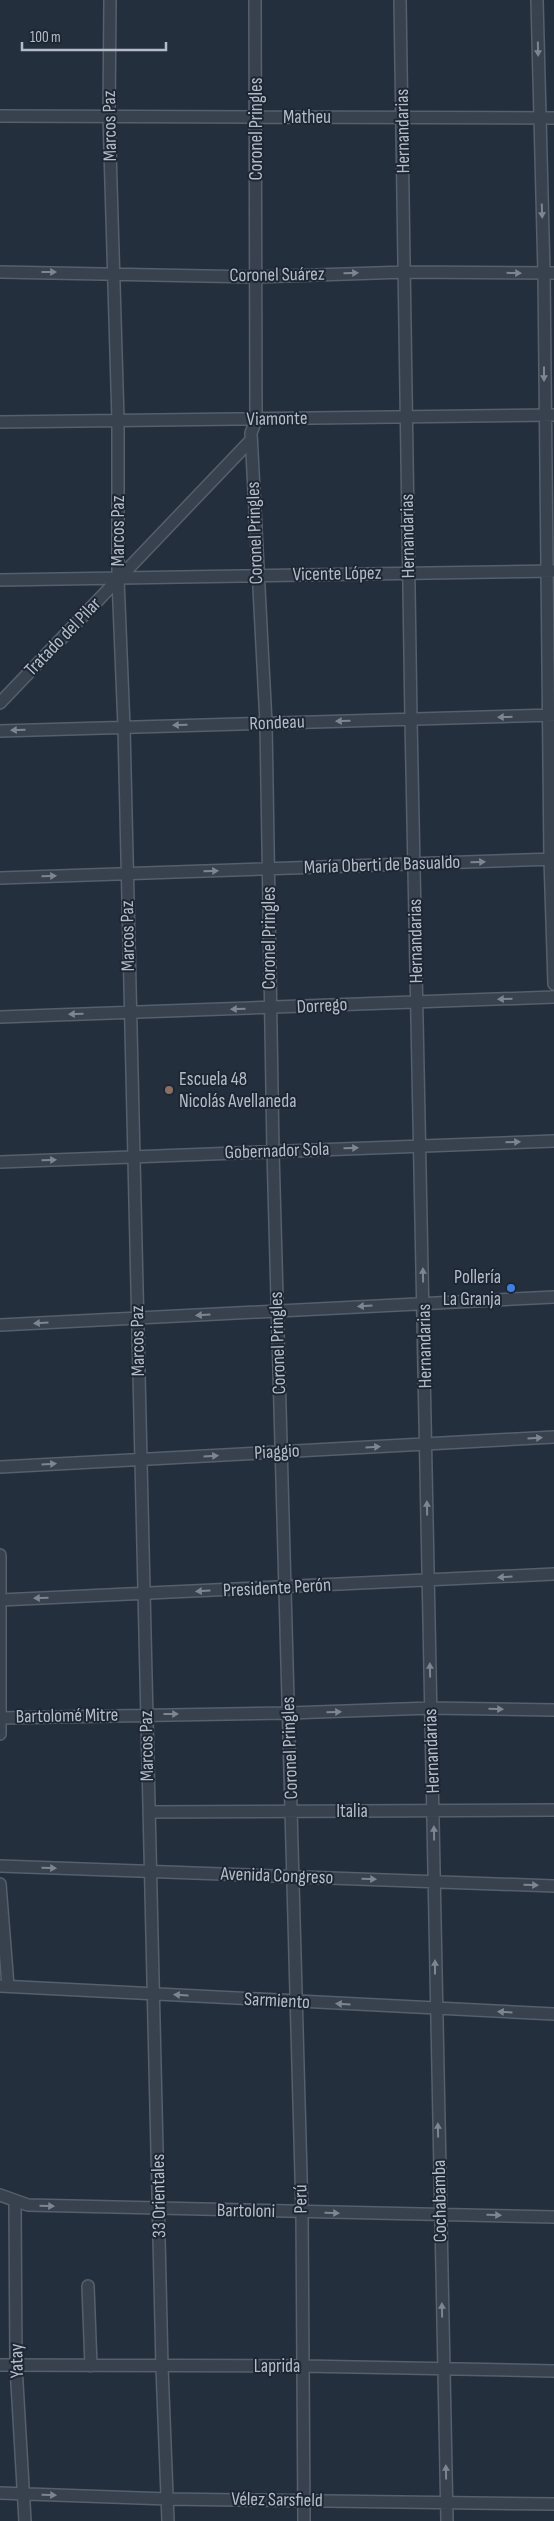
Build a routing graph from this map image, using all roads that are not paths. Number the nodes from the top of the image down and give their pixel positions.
1 (110, 0) edge
2 (255, 0) edge
3 (400, 0) edge
4 (537, 0) edge
5 (0, 116) edge
6 (109, 116) junction
7 (257, 117) junction
8 (402, 117) junction
9 (539, 118) junction
10 (554, 118) edge
11 (0, 272) edge
12 (113, 272) junction
13 (406, 272) junction
14 (549, 273) edge
15 (256, 277) junction
16 (549, 416) edge
17 (406, 417) junction
18 (118, 420) junction
19 (256, 420) junction
20 (0, 422) edge
21 (251, 440) junction
22 (550, 571) edge
23 (409, 574) junction
24 (257, 575) junction
25 (118, 579) junction
26 (0, 580) edge
27 (0, 703) edge
28 (552, 715) edge
29 (411, 719) junction
30 (266, 723) junction
31 (124, 727) junction
32 (0, 731) edge
33 (552, 859) edge
34 (414, 864) junction
35 (268, 869) junction
36 (126, 874) junction
37 (0, 878) edge
38 (554, 984) edge
39 (554, 997) edge
40 (417, 1002) junction
41 (269, 1009) junction
42 (130, 1012) junction
43 (0, 1017) edge
44 (554, 1140) edge
45 (420, 1146) junction
46 (272, 1151) junction
47 (133, 1157) junction
48 (0, 1162) edge
49 (554, 1297) edge
50 (424, 1303) junction
51 (277, 1311) junction
52 (137, 1318) junction
53 (0, 1325) edge
54 (554, 1437) edge
55 (426, 1444) junction
56 (282, 1452) junction
57 (140, 1459) junction
58 (0, 1467) edge
59 (0, 1555) edge
60 (554, 1574) edge
61 (428, 1581) junction
62 (286, 1587) junction
63 (144, 1594) junction
64 (1, 1600) edge
65 (431, 1708) junction
66 (554, 1710) edge
67 (289, 1713) junction
68 (147, 1714) junction
69 (0, 1718) edge
70 (0, 1734) edge
71 (434, 1810) junction
72 (554, 1810) edge
73 (292, 1811) junction
74 (149, 1812) junction
75 (0, 1866) edge
76 (150, 1872) junction
77 (293, 1876) junction
78 (435, 1881) junction
79 (0, 1884) edge
80 (554, 1886) edge
81 (4, 1986) edge
82 (153, 1994) junction
83 (296, 2002) junction
84 (435, 2009) junction
85 (554, 2014) edge
86 (0, 2195) edge
87 (15, 2202) junction
88 (159, 2210) junction
89 (302, 2212) junction
90 (440, 2214) junction
91 (554, 2216) edge
92 (88, 2286) dead end
93 (0, 2365) edge
94 (16, 2366) junction
95 (91, 2366) junction
96 (304, 2366) junction
97 (162, 2367) junction
98 (444, 2370) junction
99 (554, 2372) edge
100 (0, 2493) edge
101 (24, 2494) junction
102 (168, 2499) junction
103 (303, 2501) junction
104 (446, 2503) junction
105 (554, 2504) edge
106 (25, 2521) edge
107 (168, 2521) edge
108 (304, 2521) edge
109 (447, 2521) edge

1 - 6 street, Marcos Paz
2 - 7 street, Coronel Pringles
3 - 8 street, Hernandarias
4 -> 9 street
5 - 6 street, Matheu
6 - 7 street, Matheu
6 - 12 street, Marcos Paz
7 - 8 street, Matheu
7 - 15 street, Coronel Pringles
8 - 9 street, Matheu
8 - 13 street, Hernandarias
9 - 10 street, Matheu
9 -> 14 street
11 -> 12 street, Coronel Suárez
12 - 15 street, Coronel Suárez
12 - 18 street, Marcos Paz
13 -> 14 street, Coronel Suárez
15 -> 13 street, Coronel Suárez
13 - 17 street, Hernandarias
14 -> 16 street
15 - 19 street, Coronel Pringles
16 - 17 street, Viamonte
16 - 22 street
17 - 19 street, Viamonte
17 - 23 street, Hernandarias
18 - 19 street, Viamonte
18 - 20 street, Viamonte
18 - 25 street, Marcos Paz
19 - 21 street, Coronel Pringles
21 - 24 street, Coronel Pringles
21 - 25 street, Tratado del Pilar
22 - 23 street, Vicente López
22 - 28 street
23 - 24 street, Vicente López
23 - 29 street, Hernandarias
24 - 25 street, Vicente López
24 - 30 street, Coronel Pringles
25 - 26 street, Vicente López
25 - 27 street, Tratado del Pilar
25 - 31 street, Marcos Paz
28 -> 29 street, Rondeau
28 - 33 street
29 -> 30 street, Rondeau
29 - 34 street, Hernandarias
30 -> 31 street, Rondeau
30 - 35 street, Coronel Pringles
31 -> 32 street, Rondeau
31 - 36 street, Marcos Paz
34 -> 33 street, María Oberti de Basualdo
33 - 38 street
34 - 35 street, María Oberti de Basualdo
34 - 40 street, Hernandarias
36 -> 35 street, María Oberti de Basualdo
35 - 41 street, Coronel Pringles
37 -> 36 street, María Oberti de Basualdo
36 - 42 street, Marcos Paz
39 -> 40 street, Dorrego
40 - 41 street, Dorrego
40 - 45 street, Hernandarias
41 -> 42 street, Dorrego
41 - 46 street, Coronel Pringles
42 -> 43 street, Dorrego
42 - 47 street, Marcos Paz
45 -> 44 street, Gobernador Sola
46 -> 45 street, Gobernador Sola
50 -> 45 street, Hernandarias
46 - 47 street, Gobernador Sola
46 - 51 street, Coronel Pringles
48 -> 47 street, Gobernador Sola
47 - 52 street, Marcos Paz
49 - 50 street
50 -> 51 street
50 - 55 street, Hernandarias
51 -> 52 street
51 - 56 street, Coronel Pringles
52 -> 53 street
52 - 57 street, Marcos Paz
55 -> 54 street, Piaggio
56 -> 55 street, Piaggio
61 -> 55 street, Hernandarias
57 -> 56 street, Piaggio
56 - 62 street, Coronel Pringles
58 -> 57 street, Piaggio
57 - 63 street, Marcos Paz
59 - 64 street
60 -> 61 street, Presidente Perón
61 - 62 street, Presidente Perón
65 -> 61 street, Hernandarias
62 -> 63 street, Presidente Perón
62 - 67 street, Coronel Pringles
63 -> 64 street, Presidente Perón
63 - 68 street, Marcos Paz
64 - 69 street
65 -> 66 street, Bartolomé Mitre
67 -> 65 street, Bartolomé Mitre
65 - 71 street, Hernandarias
68 -> 67 street, Bartolomé Mitre
67 - 73 street, Coronel Pringles
68 - 69 street, Bartolomé Mitre
68 - 74 street, Marcos Paz
69 - 70 street
71 - 72 street, Italia
71 - 73 street, Italia
78 -> 71 street, Hernandarias
73 - 74 street, Italia
73 - 77 street, Coronel Pringles
74 - 76 street, Marcos Paz
75 -> 76 street, Avenida Congreso
76 - 77 street, Avenida Congreso
76 - 82 street, 33 Orientales
77 -> 78 street, Avenida Congreso
77 - 83 street, Perú
78 -> 80 street, Avenida Congreso
84 -> 78 street, Cochabamba
79 - 81 street
81 - 82 street, Sarmiento
83 -> 82 street, Sarmiento
82 - 88 street, 33 Orientales
84 -> 83 street, Sarmiento
83 - 89 street, Perú
85 -> 84 street, Sarmiento
90 -> 84 street, Cochabamba
86 - 87 street, Bartoloni
87 -> 88 street, Bartoloni
87 - 94 street, Yatay
88 - 89 street, Bartoloni
88 - 97 street, 33 Orientales
89 -> 90 street, Bartoloni
89 - 96 street, Perú
90 -> 91 street, Bartoloni
98 -> 90 street, Cochabamba
92 - 95 street
93 - 94 street, Laprida
94 - 95 street, Laprida
94 - 101 street, Yatay
95 - 97 street, Laprida
96 - 97 street, Laprida
96 - 98 street, Laprida
96 - 103 street, Perú
97 - 102 street, 33 Orientales
98 - 99 street, Laprida
104 -> 98 street, Cochabamba
100 - 101 street, Vélez Sarsfield
101 -> 102 street, Vélez Sarsfield
101 - 106 street, Yatay
102 - 103 street, Vélez Sarsfield
102 - 107 street, 33 Orientales
103 - 104 street, Vélez Sarsfield
103 - 108 street, Perú
104 - 105 street, Vélez Sarsfield
104 - 109 street, Cochabamba

